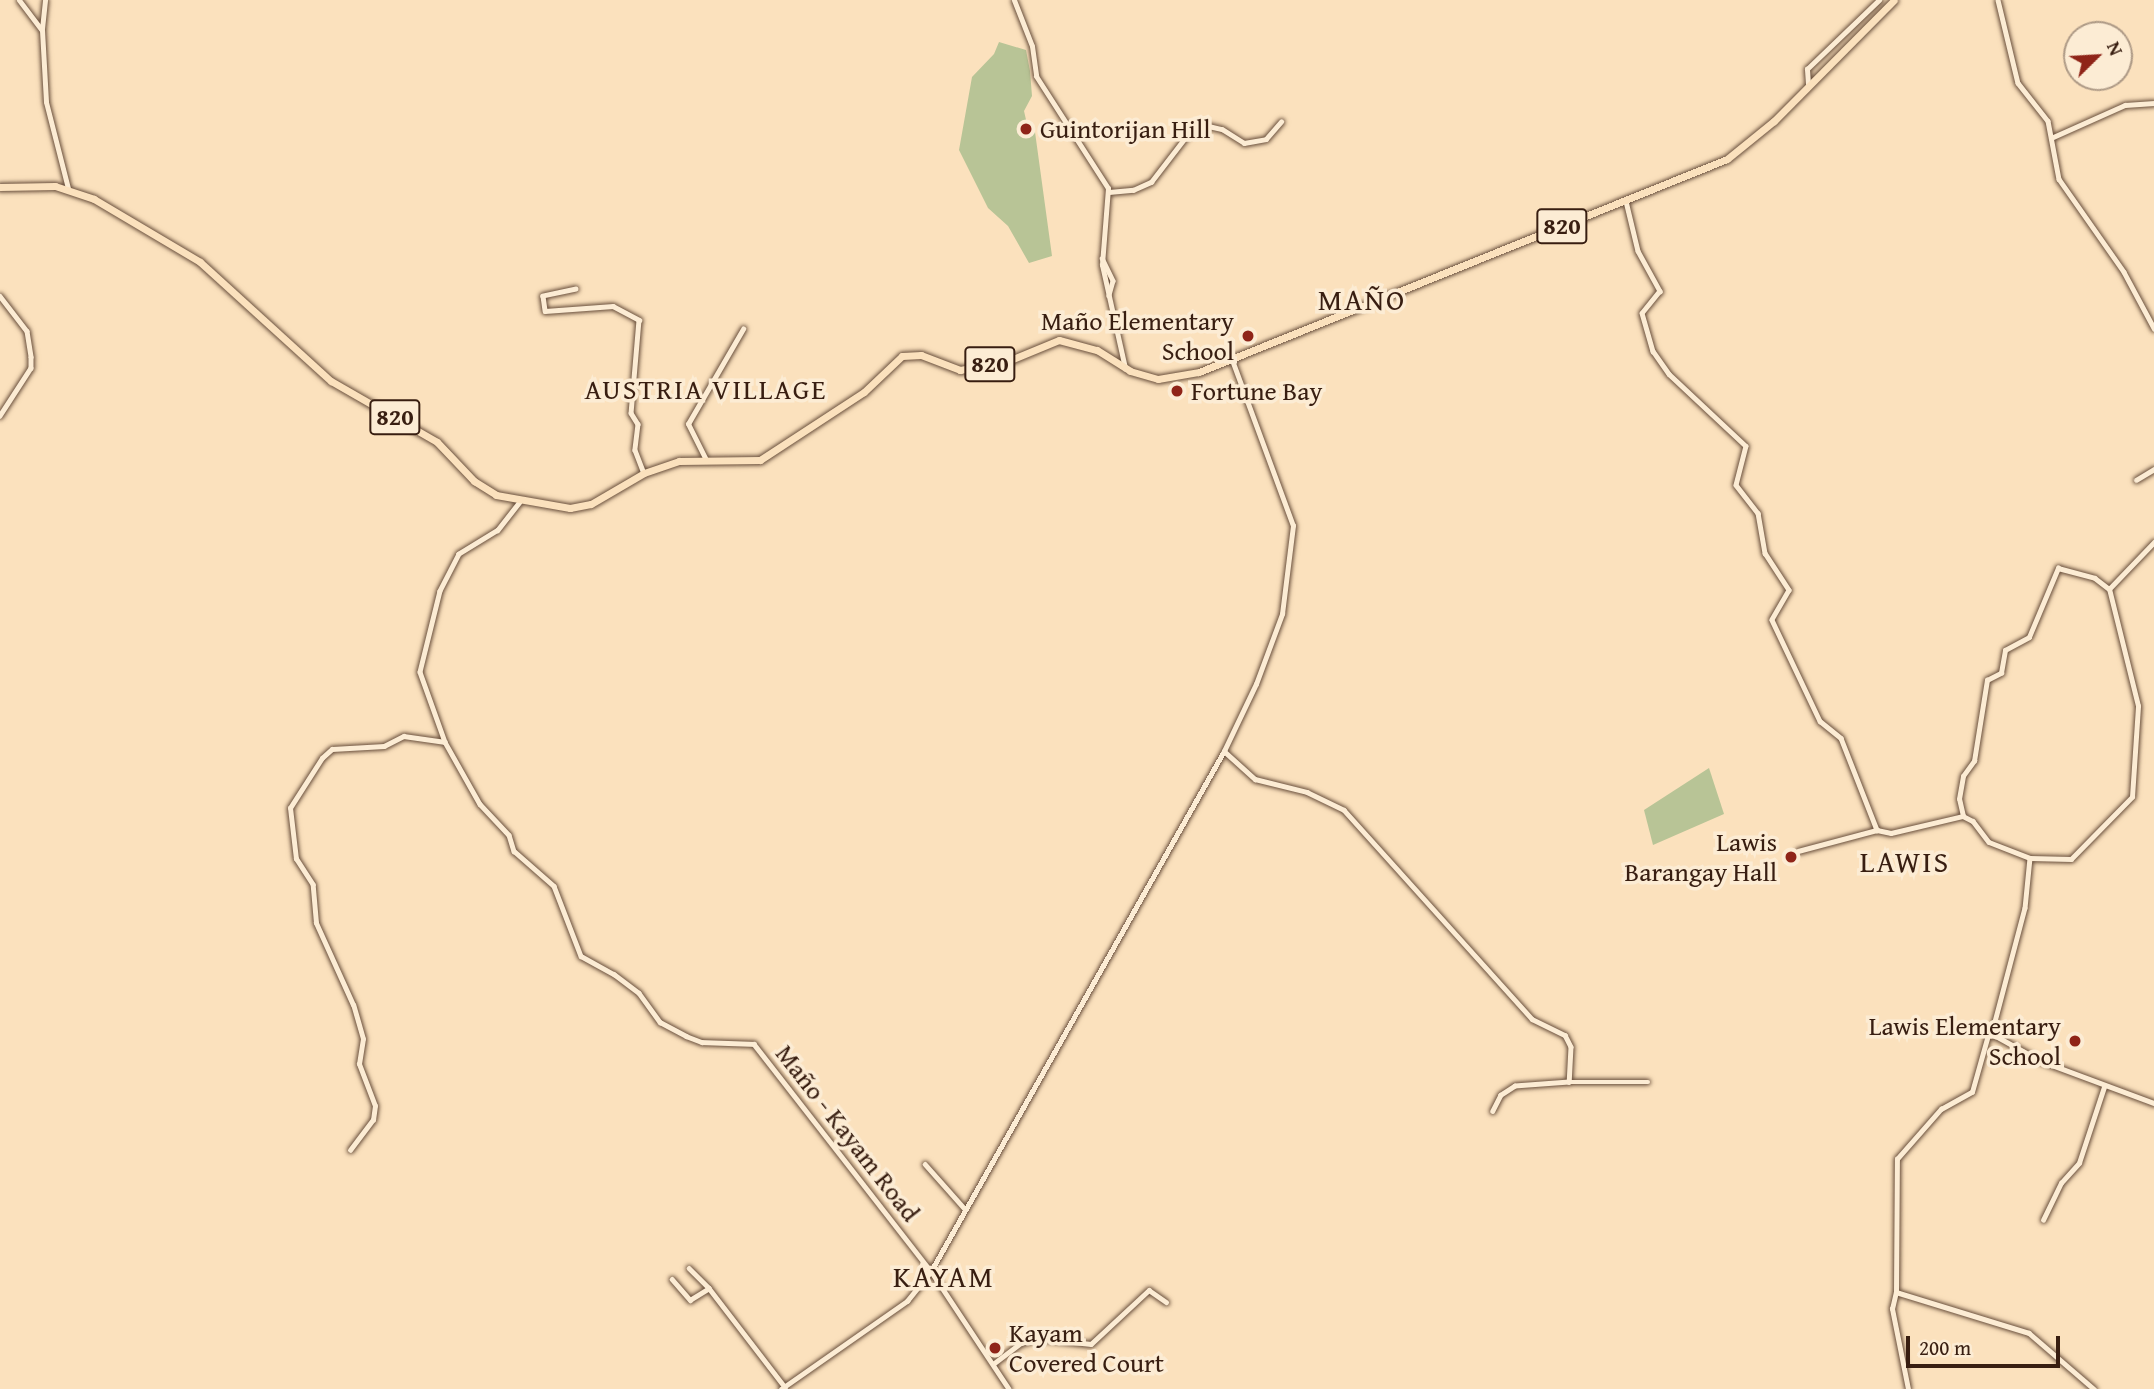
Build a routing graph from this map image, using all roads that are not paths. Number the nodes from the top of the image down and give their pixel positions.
1 (19, 0) edge
2 (45, 0) edge
3 (1014, 0) edge
4 (1879, 0) edge
5 (1894, 0) edge
6 (1998, 0) edge
7 (42, 30) junction
8 (1808, 84) junction
9 (2154, 103) edge
10 (1281, 122) dead end
11 (2051, 138) junction
12 (0, 187) edge
13 (68, 188) junction
14 (1109, 192) junction
15 (1626, 201) junction
16 (576, 289) dead end
17 (0, 296) edge
18 (2154, 328) edge
19 (743, 329) dead end
20 (1231, 359) junction
21 (1125, 368) junction
22 (0, 416) edge
23 (706, 461) junction
24 (2154, 468) edge
25 (644, 473) junction
26 (2136, 480) dead end
27 (520, 502) junction
28 (2154, 542) edge
29 (2109, 589) junction
30 (445, 742) junction
31 (1224, 751) junction
32 (1963, 817) junction
33 (1877, 830) junction
34 (1798, 851) dead end
35 (2030, 858) junction
36 (1996, 1036) junction
37 (1569, 1082) junction
38 (1648, 1082) dead end
39 (2104, 1087) junction
40 (2154, 1102) edge
41 (1493, 1111) dead end
42 (350, 1150) dead end
43 (925, 1164) dead end
44 (964, 1209) junction
45 (2043, 1220) dead end
46 (689, 1268) dead end
47 (931, 1271) junction
48 (672, 1279) dead end
49 (709, 1289) junction
50 (1896, 1292) junction
51 (1167, 1302) dead end
52 (993, 1364) junction
53 (783, 1388) edge
54 (1009, 1389) edge
55 (1908, 1389) edge
56 (2094, 1389) edge

1 - 7 street
2 - 7 street
3 - 14 street
4 - 8 street
5 - 8 highway, 820
6 - 11 street
7 - 13 street
8 - 15 highway, 820
9 - 11 street
10 - 14 street
11 - 18 street
12 - 13 highway, 820
13 - 27 highway, 820
14 - 21 street
15 - 20 highway, 820
15 - 33 street
16 - 25 street
17 - 22 street
19 - 23 street
20 - 21 highway, 820
20 - 31 street, Maño - Kayam Road
21 - 23 highway, 820
23 - 25 highway, 820
24 - 26 street
25 - 27 highway, 820
27 - 30 street, Maño - Kayam Road
28 - 29 street
29 - 32 street
29 - 35 street
30 - 42 street
30 - 47 street, Maño - Kayam Road
31 - 37 street
31 - 44 street, Maño - Kayam Road
32 - 33 street
32 - 35 street
33 - 34 street
35 - 36 street
36 - 39 street
36 - 50 street
37 - 38 street
37 - 41 street
39 - 40 street
39 - 45 street
43 - 44 street
44 - 47 street, Maño - Kayam Road
46 - 49 street
47 - 52 street, Maño - Kayam Road
47 - 53 street
48 - 49 street
49 - 53 street
50 - 55 street
50 - 56 street
51 - 52 street
52 - 54 street, Maño - Kayam Road

